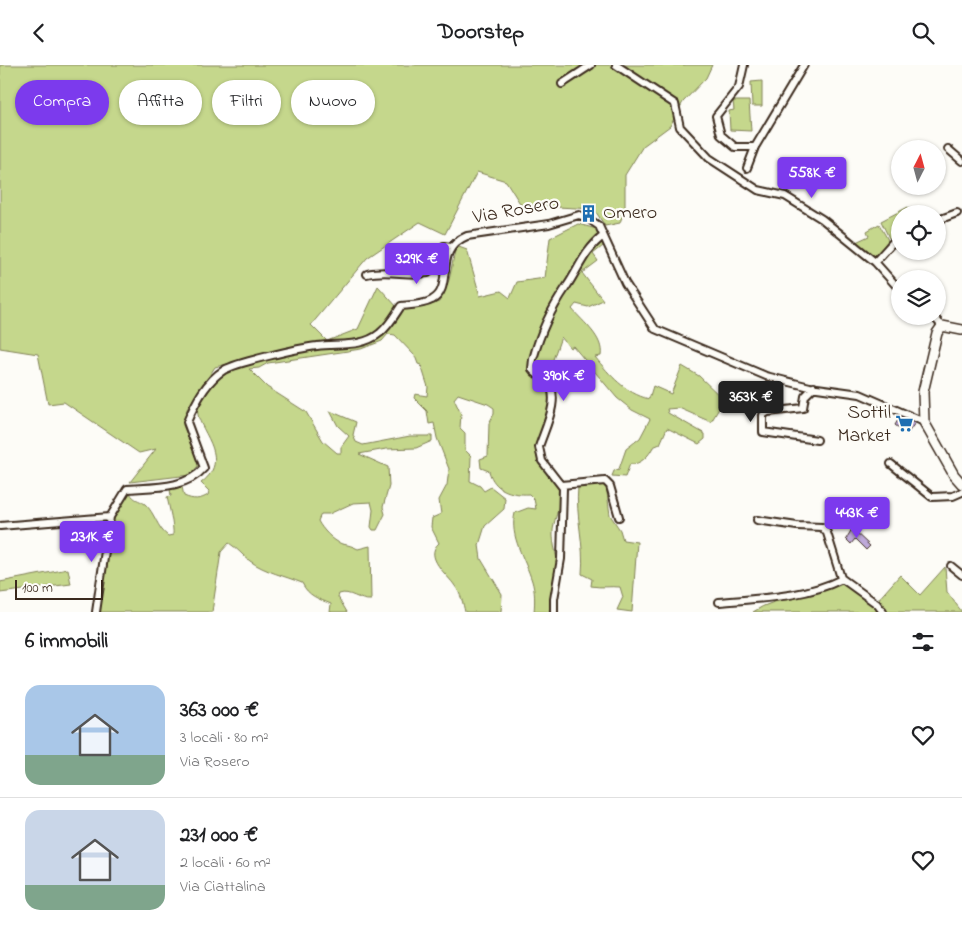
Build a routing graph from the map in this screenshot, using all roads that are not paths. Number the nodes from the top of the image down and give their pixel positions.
1 (592, 65) edge
2 (616, 65) edge
3 (744, 65) edge
4 (804, 65) edge
5 (562, 84) dead end
6 (755, 147) junction
7 (948, 149) dead end
8 (962, 161) edge
9 (744, 174) junction
10 (957, 213) dead end
11 (946, 218) edge
12 (603, 236) junction
13 (891, 244) edge
14 (451, 247) junction
15 (875, 262) junction
16 (367, 274) dead end
17 (891, 280) edge
18 (942, 326) joint
19 (962, 330) edge
20 (814, 387) junction
21 (924, 422) junction
22 (817, 440) dead end
23 (891, 464) dead end
24 (962, 484) edge
25 (562, 485) junction
26 (962, 492) edge
27 (110, 517) junction
28 (619, 517) dead end
29 (757, 520) dead end
30 (0, 526) edge
31 (950, 566) dead end
32 (962, 575) edge
33 (842, 579) junction
34 (719, 602) dead end
35 (96, 612) edge
36 (554, 612) edge
37 (883, 612) edge

1 - 5 street
2 - 9 street
3 - 6 street
4 - 6 street
6 - 9 street
7 - 8 street
9 - 15 street
10 - 11 street
12 - 14 street, Via Rosero
12 - 20 street, Via Rosero
12 - 25 street
13 - 15 street
14 - 16 street
14 - 27 street, Via Rosero
15 - 17 street
18 - 19 street
18 - 21 street
20 - 21 street, Via Rosero
20 - 22 street
21 - 24 street
23 - 26 street
25 - 28 street
25 - 36 street
27 - 30 street
27 - 35 street
29 - 33 street
31 - 32 street
33 - 34 street
33 - 37 street

